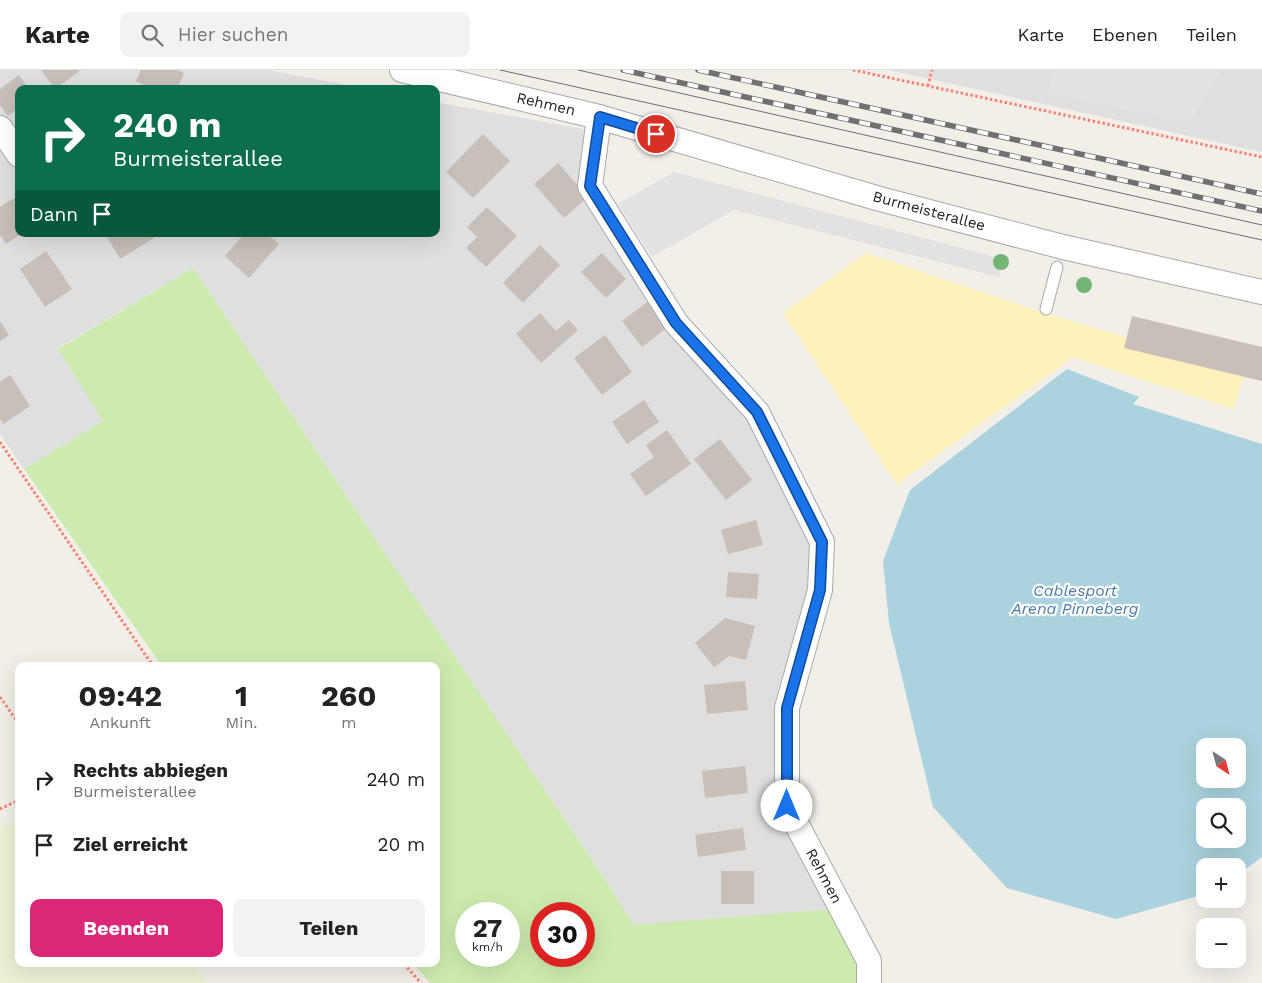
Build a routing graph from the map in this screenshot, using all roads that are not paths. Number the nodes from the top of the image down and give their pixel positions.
1 (402, 70) edge
2 (600, 117) junction
3 (0, 128) edge
4 (15, 149) edge
5 (1057, 267) dead end
6 (1262, 292) edge
7 (1046, 309) dead end
8 (869, 983) edge

1 - 2 street, Rehmen
2 - 6 street, Burmeisterallee
2 - 8 street, Rehmen
3 - 4 street
5 - 7 lane

